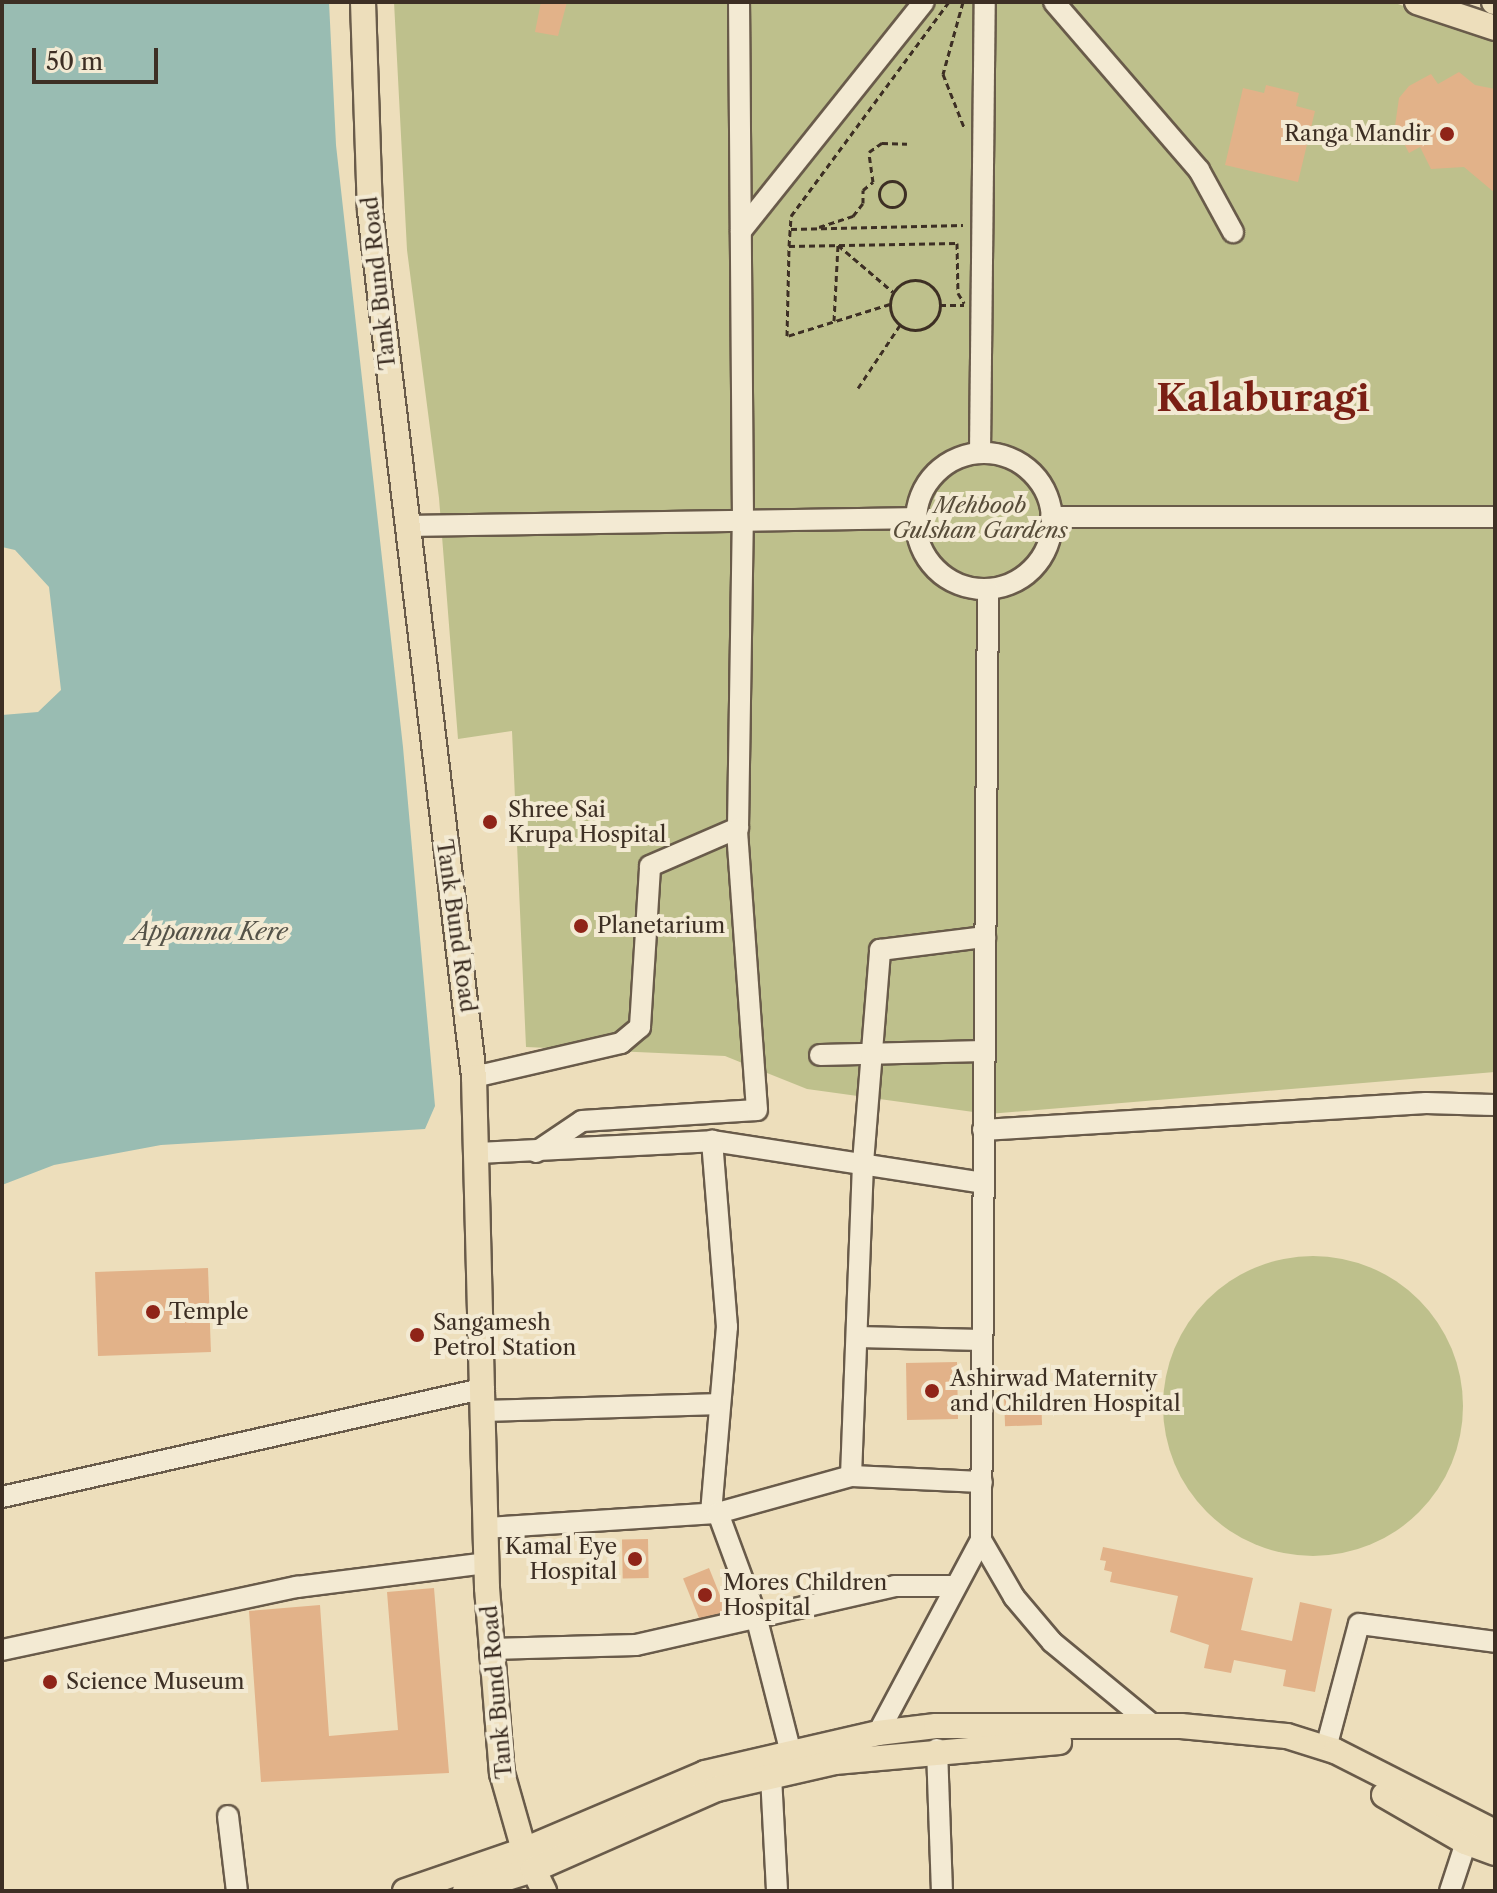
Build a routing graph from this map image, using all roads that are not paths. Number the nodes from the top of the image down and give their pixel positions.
1 (363, 2) edge
2 (739, 2) edge
3 (924, 2) edge
4 (985, 2) edge
5 (1054, 2) edge
6 (1417, 2) edge
7 (1495, 28) edge
8 (741, 231) junction
9 (1233, 232) dead end
10 (980, 453) junction
11 (1051, 517) junction
12 (1495, 517) edge
13 (916, 518) junction
14 (743, 520) junction
15 (406, 526) junction
16 (988, 590) junction
17 (737, 829) junction
18 (985, 937) junction
19 (984, 1051) junction
20 (872, 1052) junction
21 (820, 1055) dead end
22 (474, 1077) junction
23 (1495, 1105) edge
24 (983, 1130) junction
25 (712, 1141) junction
26 (536, 1152) junction
27 (478, 1153) junction
28 (863, 1163) junction
29 (983, 1183) junction
30 (857, 1337) junction
31 (982, 1340) junction
32 (484, 1400) junction
33 (720, 1404) junction
34 (851, 1476) junction
35 (982, 1482) junction
36 (2, 1497) edge
37 (715, 1513) junction
38 (486, 1528) junction
39 (981, 1540) junction
40 (487, 1563) junction
41 (954, 1586) junction
42 (756, 1616) junction
43 (1495, 1642) edge
44 (491, 1649) junction
45 (2, 1650) edge
46 (1155, 1727) junction
47 (878, 1733) junction
48 (1326, 1748) junction
49 (937, 1749) junction
50 (791, 1753) junction
51 (771, 1776) junction
52 (228, 1816) dead end
53 (1477, 1832) edge
54 (1495, 1853) edge
55 (533, 1870) edge
56 (237, 1891) edge
57 (405, 1891) edge
58 (465, 1891) edge
59 (777, 1891) edge
60 (942, 1891) edge
61 (1450, 1891) edge

1 - 15 main road, Tank Bund Road
2 - 8 street
3 - 8 street
4 - 10 street
5 - 9 street
6 - 7 main road
8 - 14 street
10 - 11 street
10 - 13 street
11 - 12 street
11 - 16 street
13 - 14 street
13 - 16 street
14 - 15 street
14 - 17 street
15 - 22 main road, Tank Bund Road
16 - 18 street
17 - 22 street
17 - 26 street
18 - 19 street
18 - 20 street
19 - 20 street
19 - 24 street
20 - 21 street
20 - 28 street
22 - 27 main road, Tank Bund Road
23 - 24 street
24 - 29 street
25 - 26 street
25 - 28 street
25 - 33 street
26 - 27 street
27 - 32 main road, Tank Bund Road
28 - 29 street
28 - 30 street
29 - 31 street
30 - 31 street
30 - 34 street
31 - 35 street
32 - 33 street
32 - 36 street
32 - 38 main road, Tank Bund Road
33 - 37 street
34 - 35 street
34 - 37 street
35 - 39 street
37 - 38 street
37 - 42 street
38 - 40 main road, Tank Bund Road
39 - 41 street
39 - 46 street
40 - 44 main road, Tank Bund Road
40 - 45 street
41 - 42 street
41 - 47 street
42 - 44 street
42 - 50 street
43 - 48 street
44 - 55 main road, Tank Bund Road
46 - 47 main road
46 - 48 main road
47 - 50 main road
48 - 53 main road
49 - 51 main road
49 - 53 main road
49 - 60 street
50 - 55 main road
51 - 55 main road
51 - 59 street
52 - 56 street
53 - 54 main road
53 - 61 street
55 - 57 main road
55 - 58 main road

